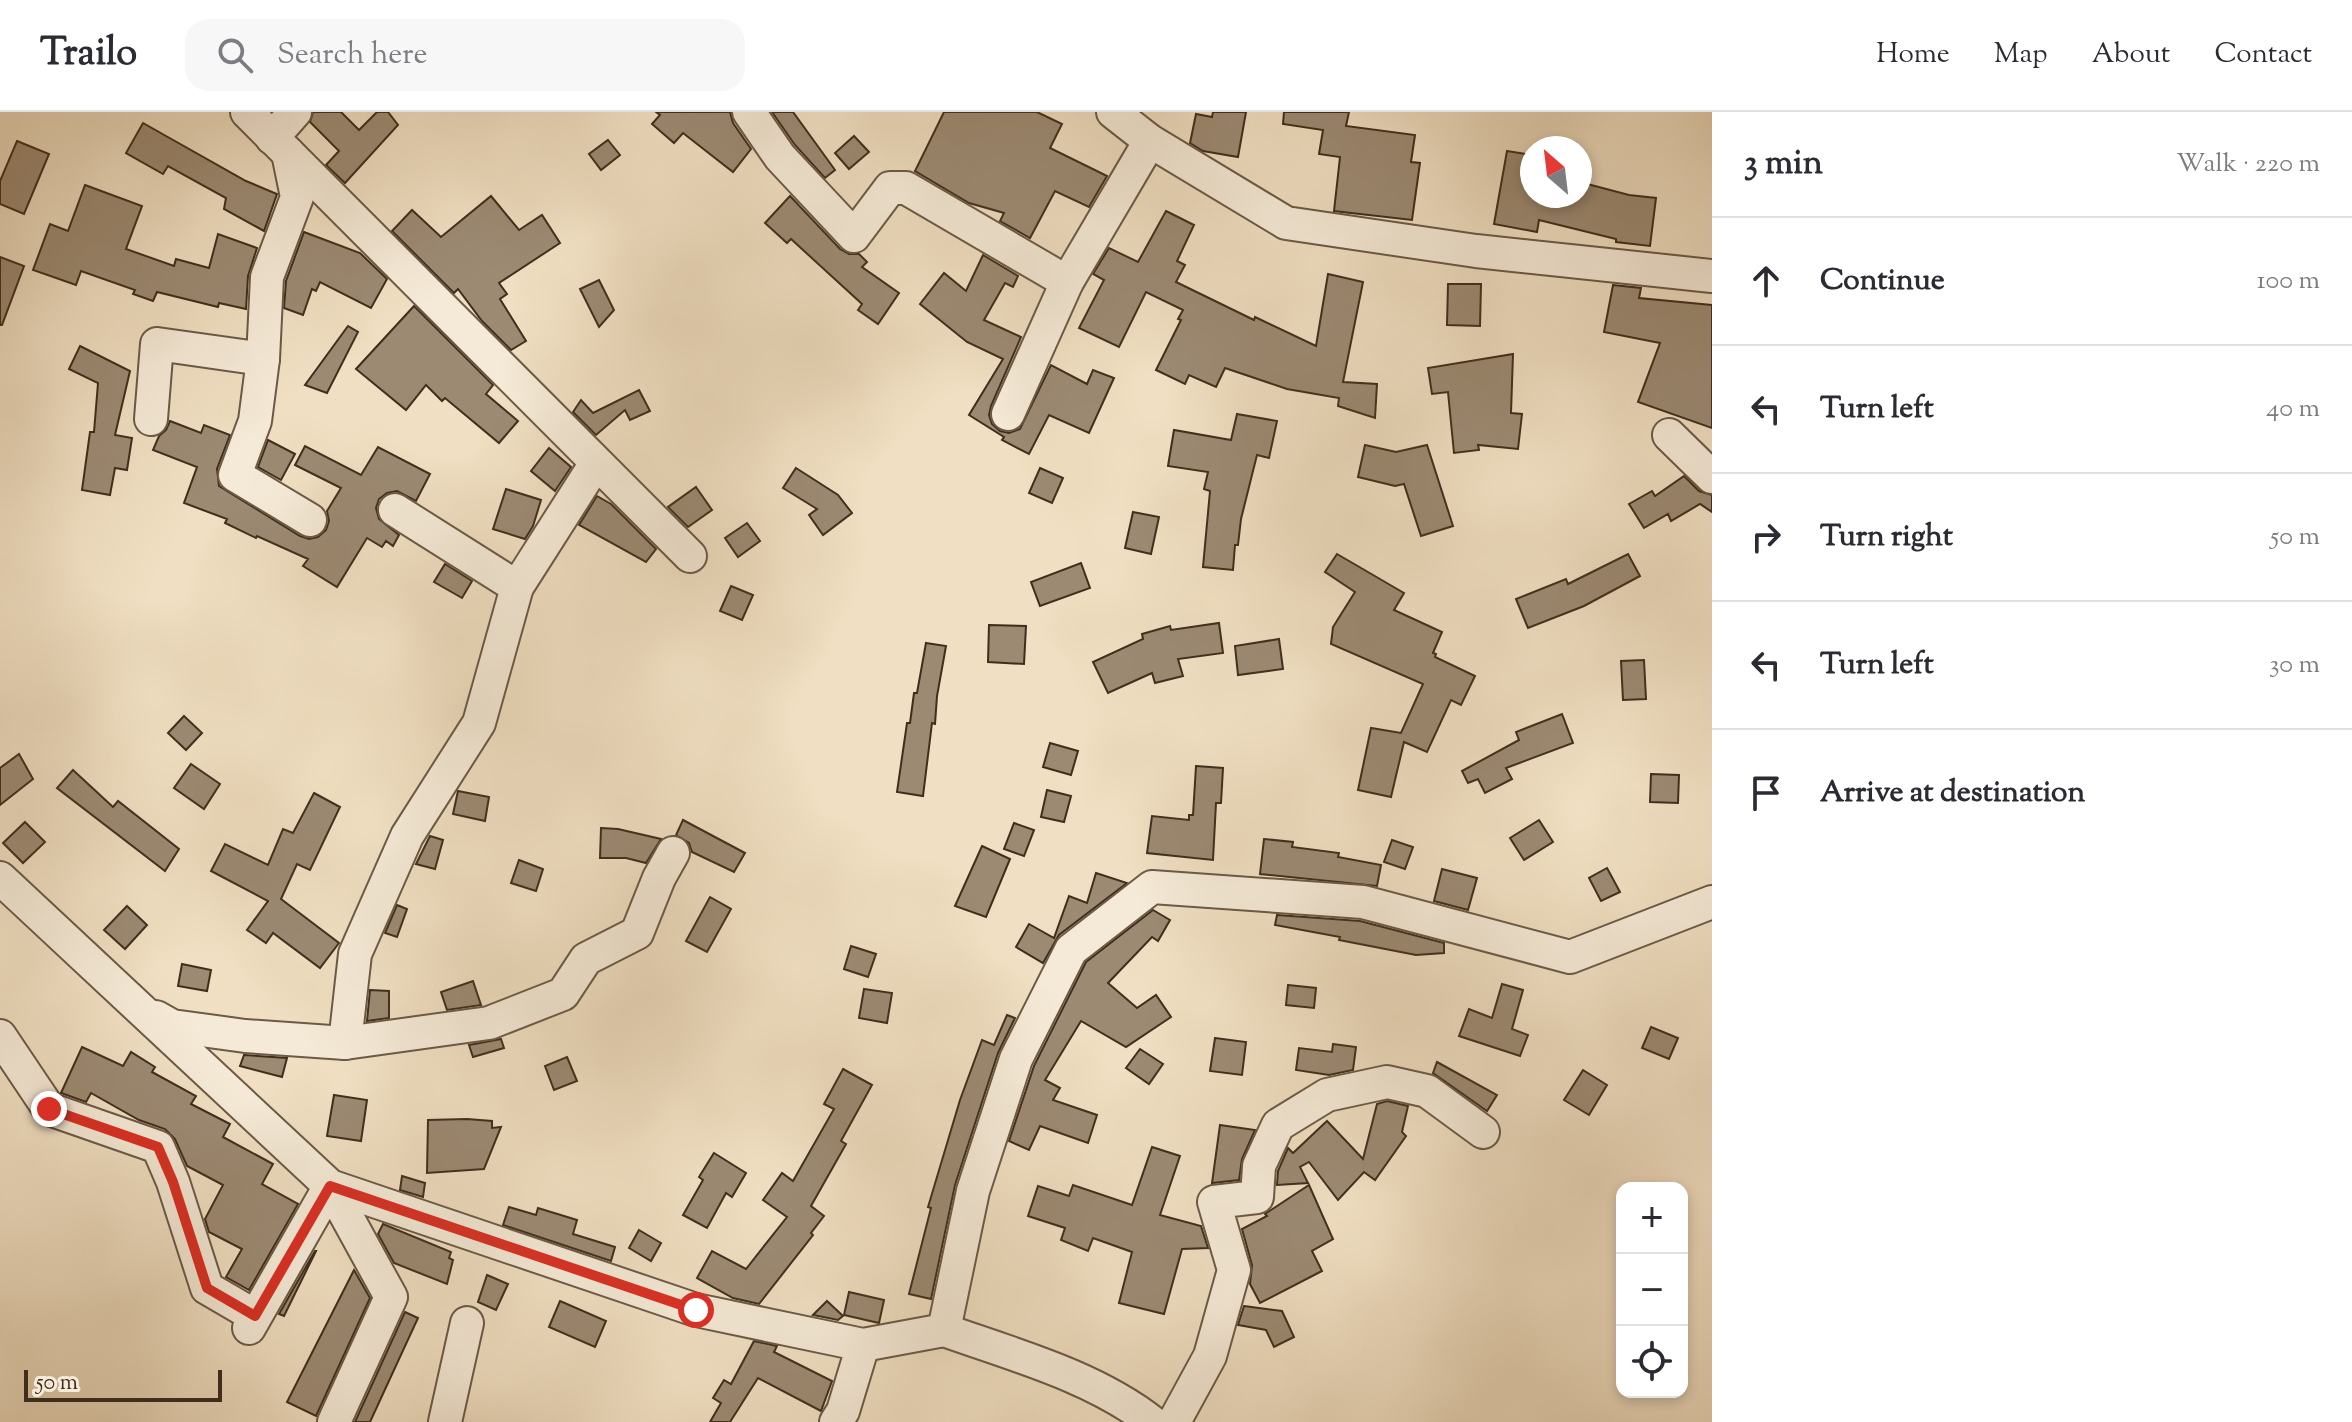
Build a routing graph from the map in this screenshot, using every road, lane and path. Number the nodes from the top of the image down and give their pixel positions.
1 (247, 112) edge
2 (295, 112) edge
3 (749, 112) edge
4 (1113, 112) edge
5 (1150, 141) junction
6 (280, 146) junction
7 (1712, 276) edge
8 (1067, 282) junction
9 (263, 359) junction
10 (1008, 414) dead end
11 (151, 419) dead end
12 (1669, 435) dead end
13 (596, 463) junction
14 (1712, 477) edge
15 (395, 510) dead end
16 (310, 520) dead end
17 (690, 556) dead end
18 (517, 587) junction
19 (673, 853) dead end
20 (0, 878) edge
21 (1712, 902) edge
22 (136, 1005) junction
23 (0, 1036) edge
24 (345, 1043) junction
25 (1483, 1132) dead end
26 (330, 1186) junction
27 (467, 1323) dead end
28 (944, 1330) junction
29 (863, 1345) junction
30 (334, 1422) edge
31 (445, 1422) edge
32 (836, 1422) edge
33 (1152, 1422) edge
34 (1174, 1422) edge

1 - 6 street
2 - 6 street
3 - 8 street
4 - 5 street
5 - 7 street
5 - 8 street
6 - 9 street
6 - 13 street
8 - 10 street
9 - 11 street
9 - 16 street
12 - 14 street
13 - 17 street
13 - 18 street
15 - 18 street
18 - 24 street
19 - 24 street
20 - 22 street
21 - 28 street
22 - 24 street
22 - 26 street
23 - 26 street
25 - 34 street
26 - 29 street
26 - 30 street
27 - 31 street
28 - 29 street
28 - 33 street
29 - 32 street

